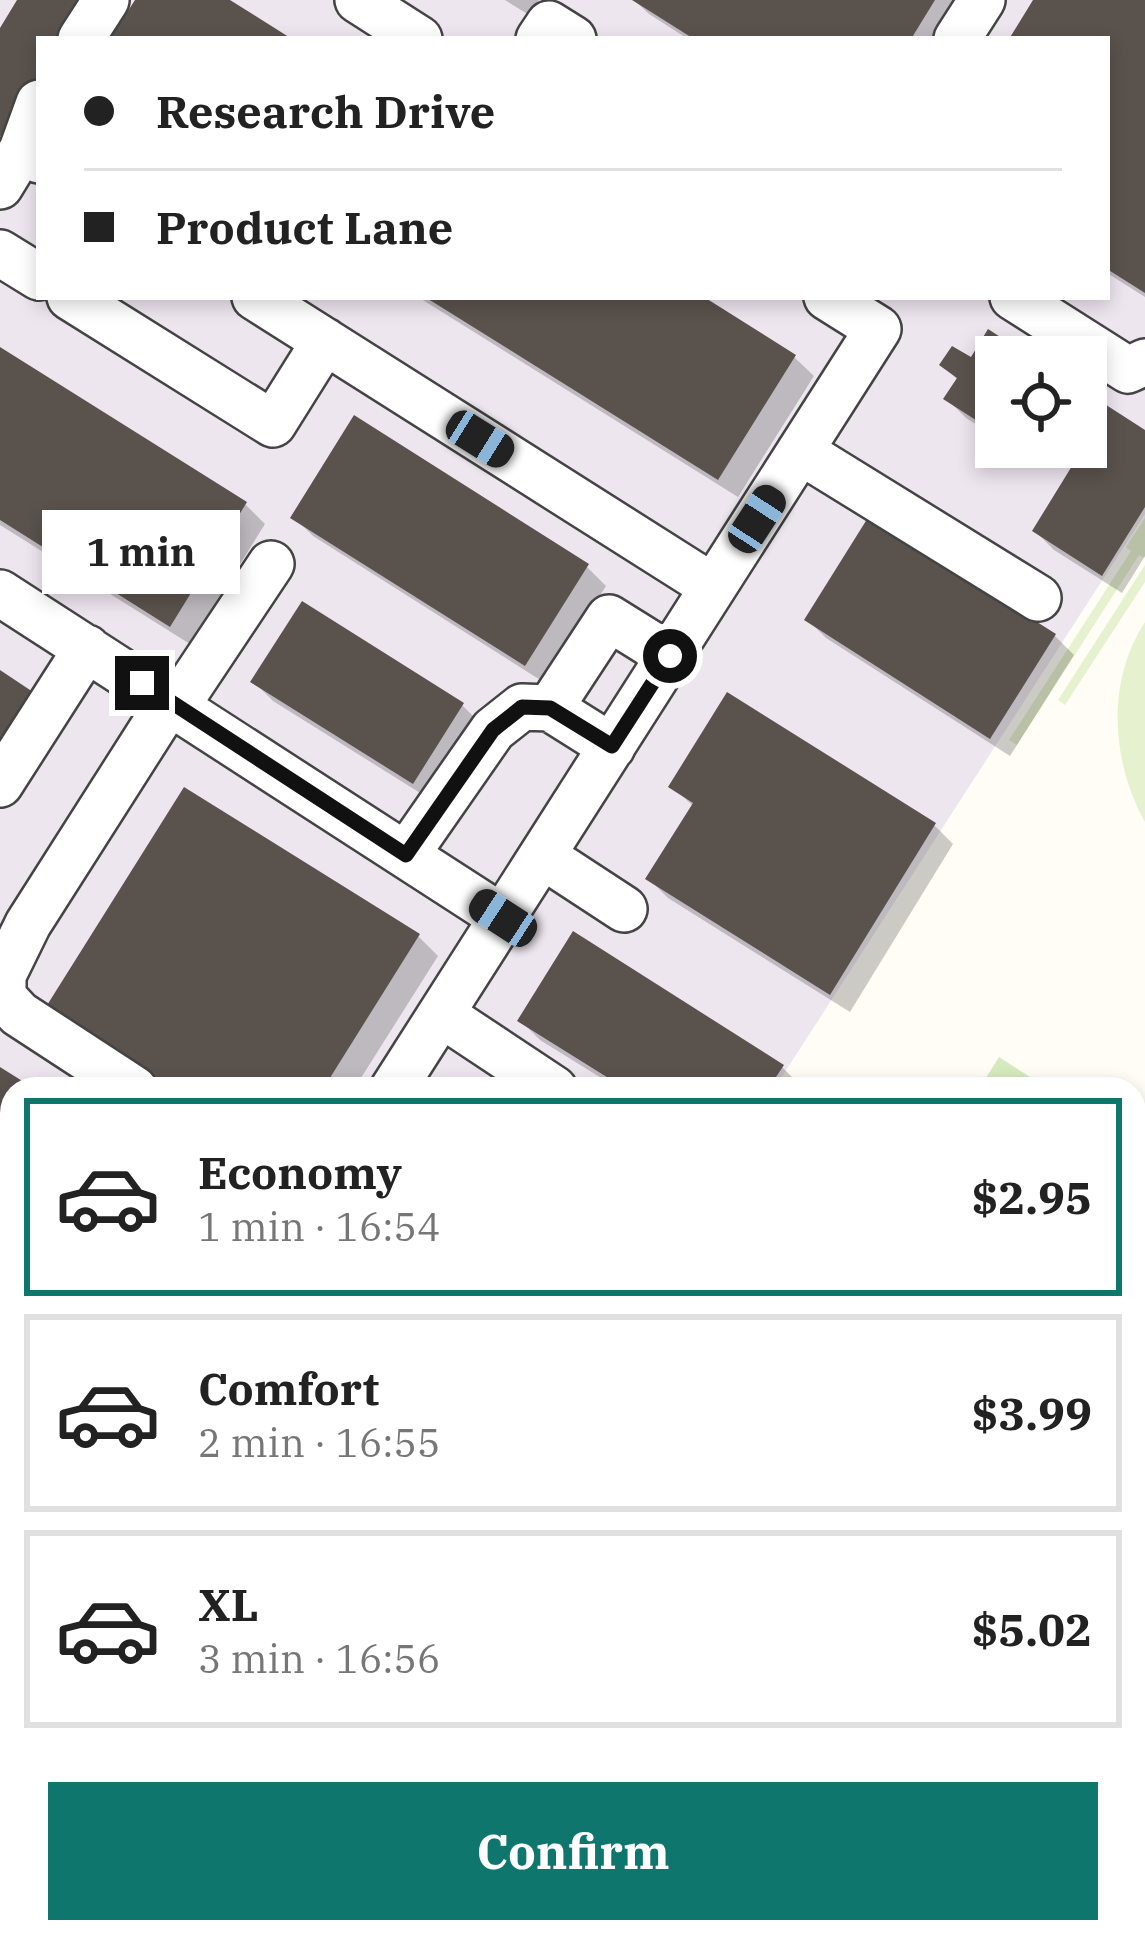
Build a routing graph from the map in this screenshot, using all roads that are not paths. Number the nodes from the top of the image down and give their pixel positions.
1 (106, 0) edge
2 (358, 0) edge
3 (982, 0) edge
4 (82, 36) edge
5 (414, 36) edge
6 (959, 36) edge
7 (36, 113) edge
8 (20, 166) edge
9 (0, 253) edge
10 (36, 276) edge
11 (75, 300) edge
12 (261, 300) edge
13 (832, 300) edge
14 (1018, 300) edge
15 (325, 341) junction
16 (1145, 362) edge
17 (800, 451) junction
18 (271, 564) dead end
19 (713, 587) junction
20 (0, 593) edge
21 (1038, 598) dead end
22 (87, 648) junction
23 (670, 656) junction
24 (174, 703) junction
25 (550, 708) junction
26 (612, 746) junction
27 (0, 784) edge
28 (406, 855) junction
29 (543, 856) junction
30 (624, 909) dead end
31 (503, 918) junction
32 (441, 1014) junction
33 (116, 1077) edge
34 (401, 1077) edge
35 (536, 1077) edge

1 - 4 street
2 - 5 street
3 - 6 street
7 - 8 street
9 - 10 street
11 - 15 street
12 - 15 street
13 - 17 street
14 - 16 street
15 - 19 street
17 - 19 street
17 - 21 street
18 - 24 street
19 - 23 street
20 - 22 street
22 - 24 street
22 - 27 street
23 - 25 street
23 - 26 street
24 - 28 street
24 - 33 street
25 - 26 street
25 - 28 street
26 - 29 street
28 - 31 street
29 - 30 street
29 - 31 street
31 - 32 street
32 - 34 street
32 - 35 street

